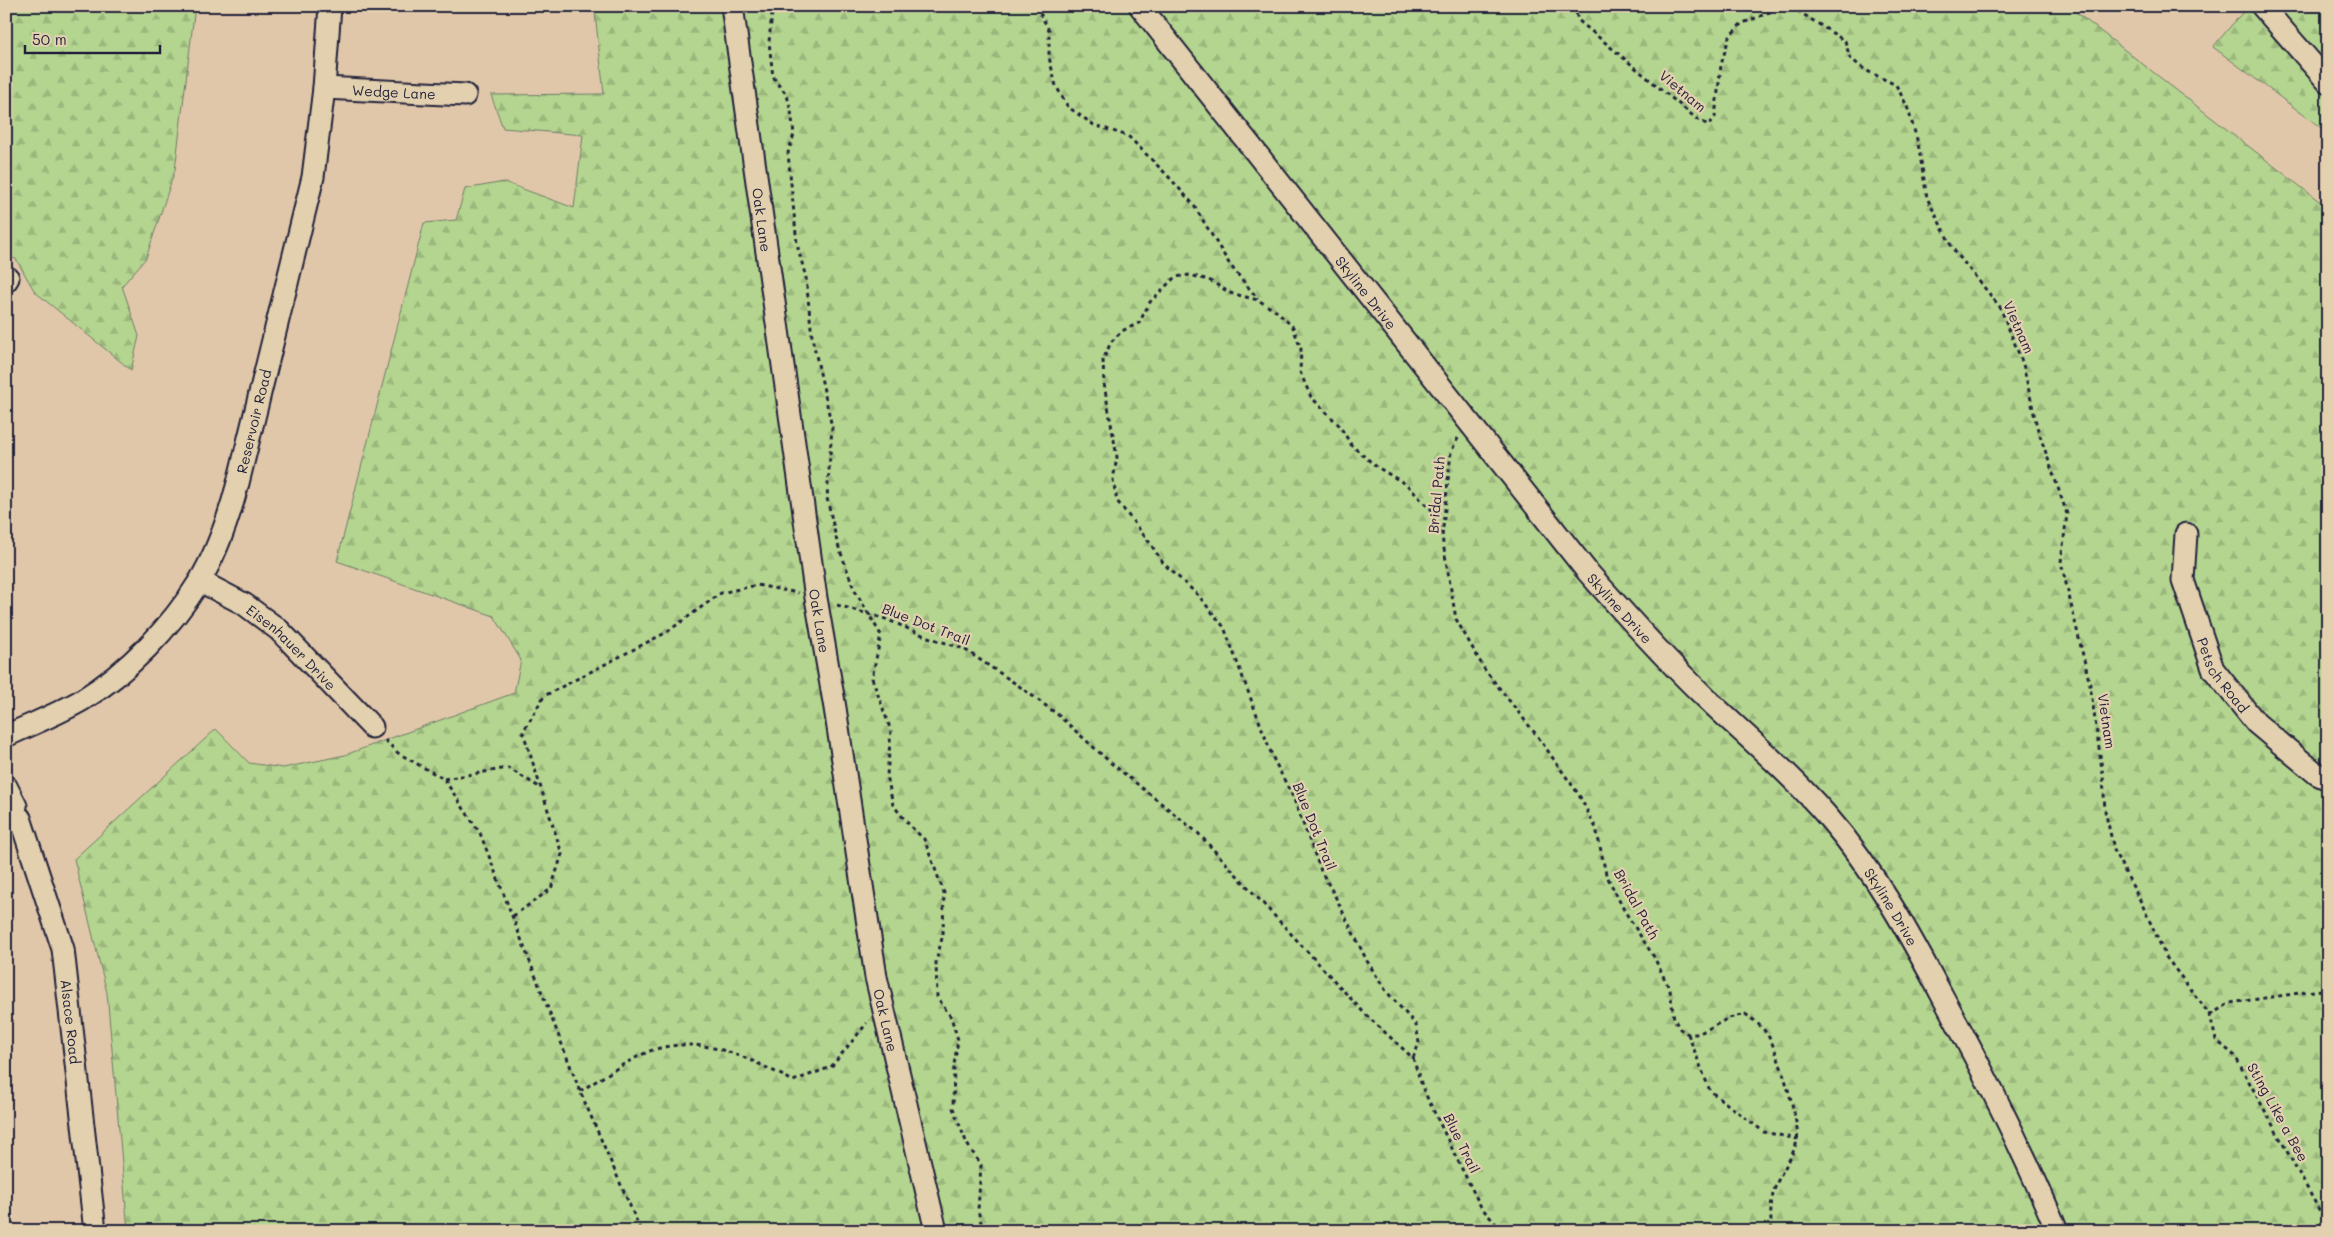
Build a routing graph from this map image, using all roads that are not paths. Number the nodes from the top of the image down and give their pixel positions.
1 (330, 6) edge
2 (732, 6) edge
3 (1140, 6) edge
4 (2262, 6) edge
5 (2328, 82) edge
6 (324, 88) junction
7 (465, 95) dead end
8 (2186, 534) dead end
9 (200, 581) junction
10 (372, 727) road end
11 (6, 736) edge
12 (2328, 779) edge
13 (6, 786) edge
14 (95, 1231) edge
15 (936, 1231) edge
16 (2057, 1231) edge

1 - 6 street, Reservoir Road
2 - 15 street, Oak Lane
3 - 16 street, Skyline Drive
4 - 5 street
6 - 7 street, Wedge Lane
6 - 9 street, Reservoir Road
8 - 12 street, Petsch Road
9 - 10 street, Eisenhauer Drive
9 - 11 street, Reservoir Road
13 - 14 street, Alsace Road

